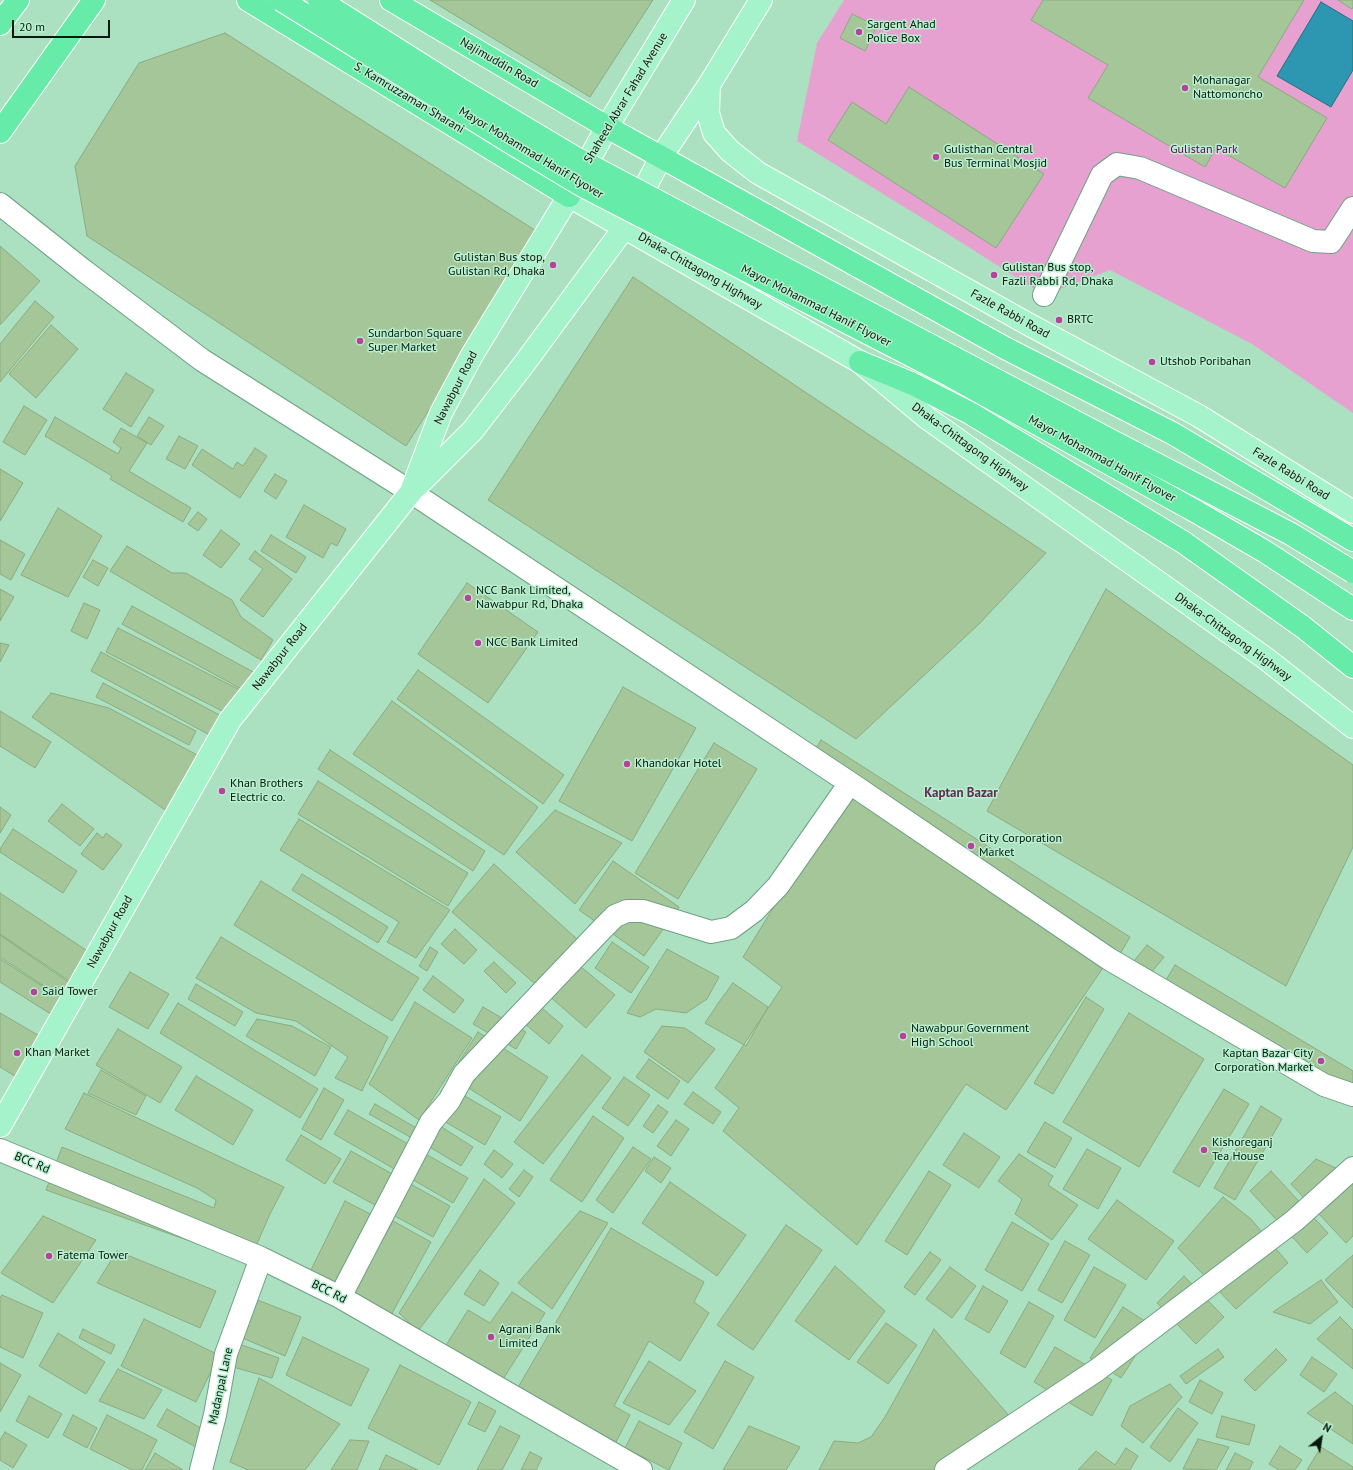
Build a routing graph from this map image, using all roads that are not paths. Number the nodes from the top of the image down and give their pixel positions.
1 (18, 0) edge
2 (94, 0) edge
3 (248, 0) edge
4 (281, 0) edge
5 (319, 0) edge
6 (391, 0) edge
7 (684, 0) edge
8 (761, 0) edge
9 (0, 24) edge
10 (709, 86) junction
11 (607, 127) junction
12 (0, 132) edge
13 (662, 157) junction
14 (569, 196) junction
15 (0, 204) edge
16 (1353, 208) edge
17 (624, 228) junction
18 (1044, 296) dead end
19 (860, 362) junction
20 (411, 492) junction
21 (1353, 512) edge
22 (1353, 540) edge
23 (1353, 572) edge
24 (1353, 609) edge
25 (1353, 667) edge
26 (1353, 727) edge
27 (850, 783) junction
28 (1353, 1095) edge
29 (0, 1126) edge
30 (0, 1150) edge
31 (1353, 1168) edge
32 (261, 1258) junction
33 (340, 1296) junction
34 (201, 1470) edge
35 (641, 1470) edge
36 (946, 1470) edge

1 - 9 highway
2 - 12 highway
3 - 14 highway, S. Kamruzzaman Sharani
4 - 24 highway, Mayor Mohammad Hanif Flyover, bridge
5 - 23 highway, Mayor Mohammad Hanif Flyover, bridge
6 - 11 highway, Najimuddin Road
7 - 11 main road, Shaheed Abrar Fahad Avenue
8 - 10 main road
10 - 13 main road
10 - 21 main road, Fazle Rabbi Road
11 - 13 highway, Najimuddin Road
11 - 14 main road, Shaheed Abrar Fahad Avenue
13 - 17 main road
13 - 22 highway, Najimuddin Road
14 - 17 main road, Dhaka-Chittagong Highway
14 - 20 main road, Nawabpur Road
15 - 20 street
16 - 18 street
17 - 19 main road, Dhaka-Chittagong Highway
17 - 20 main road
19 - 25 highway
19 - 26 main road, Dhaka-Chittagong Highway
20 - 27 street
20 - 29 main road, Nawabpur Road
27 - 28 street
27 - 33 street
30 - 32 street, BCC Rd
31 - 36 street
32 - 33 street, BCC Rd
32 - 34 street, Madanpal Lane
33 - 35 street, BCC Rd

